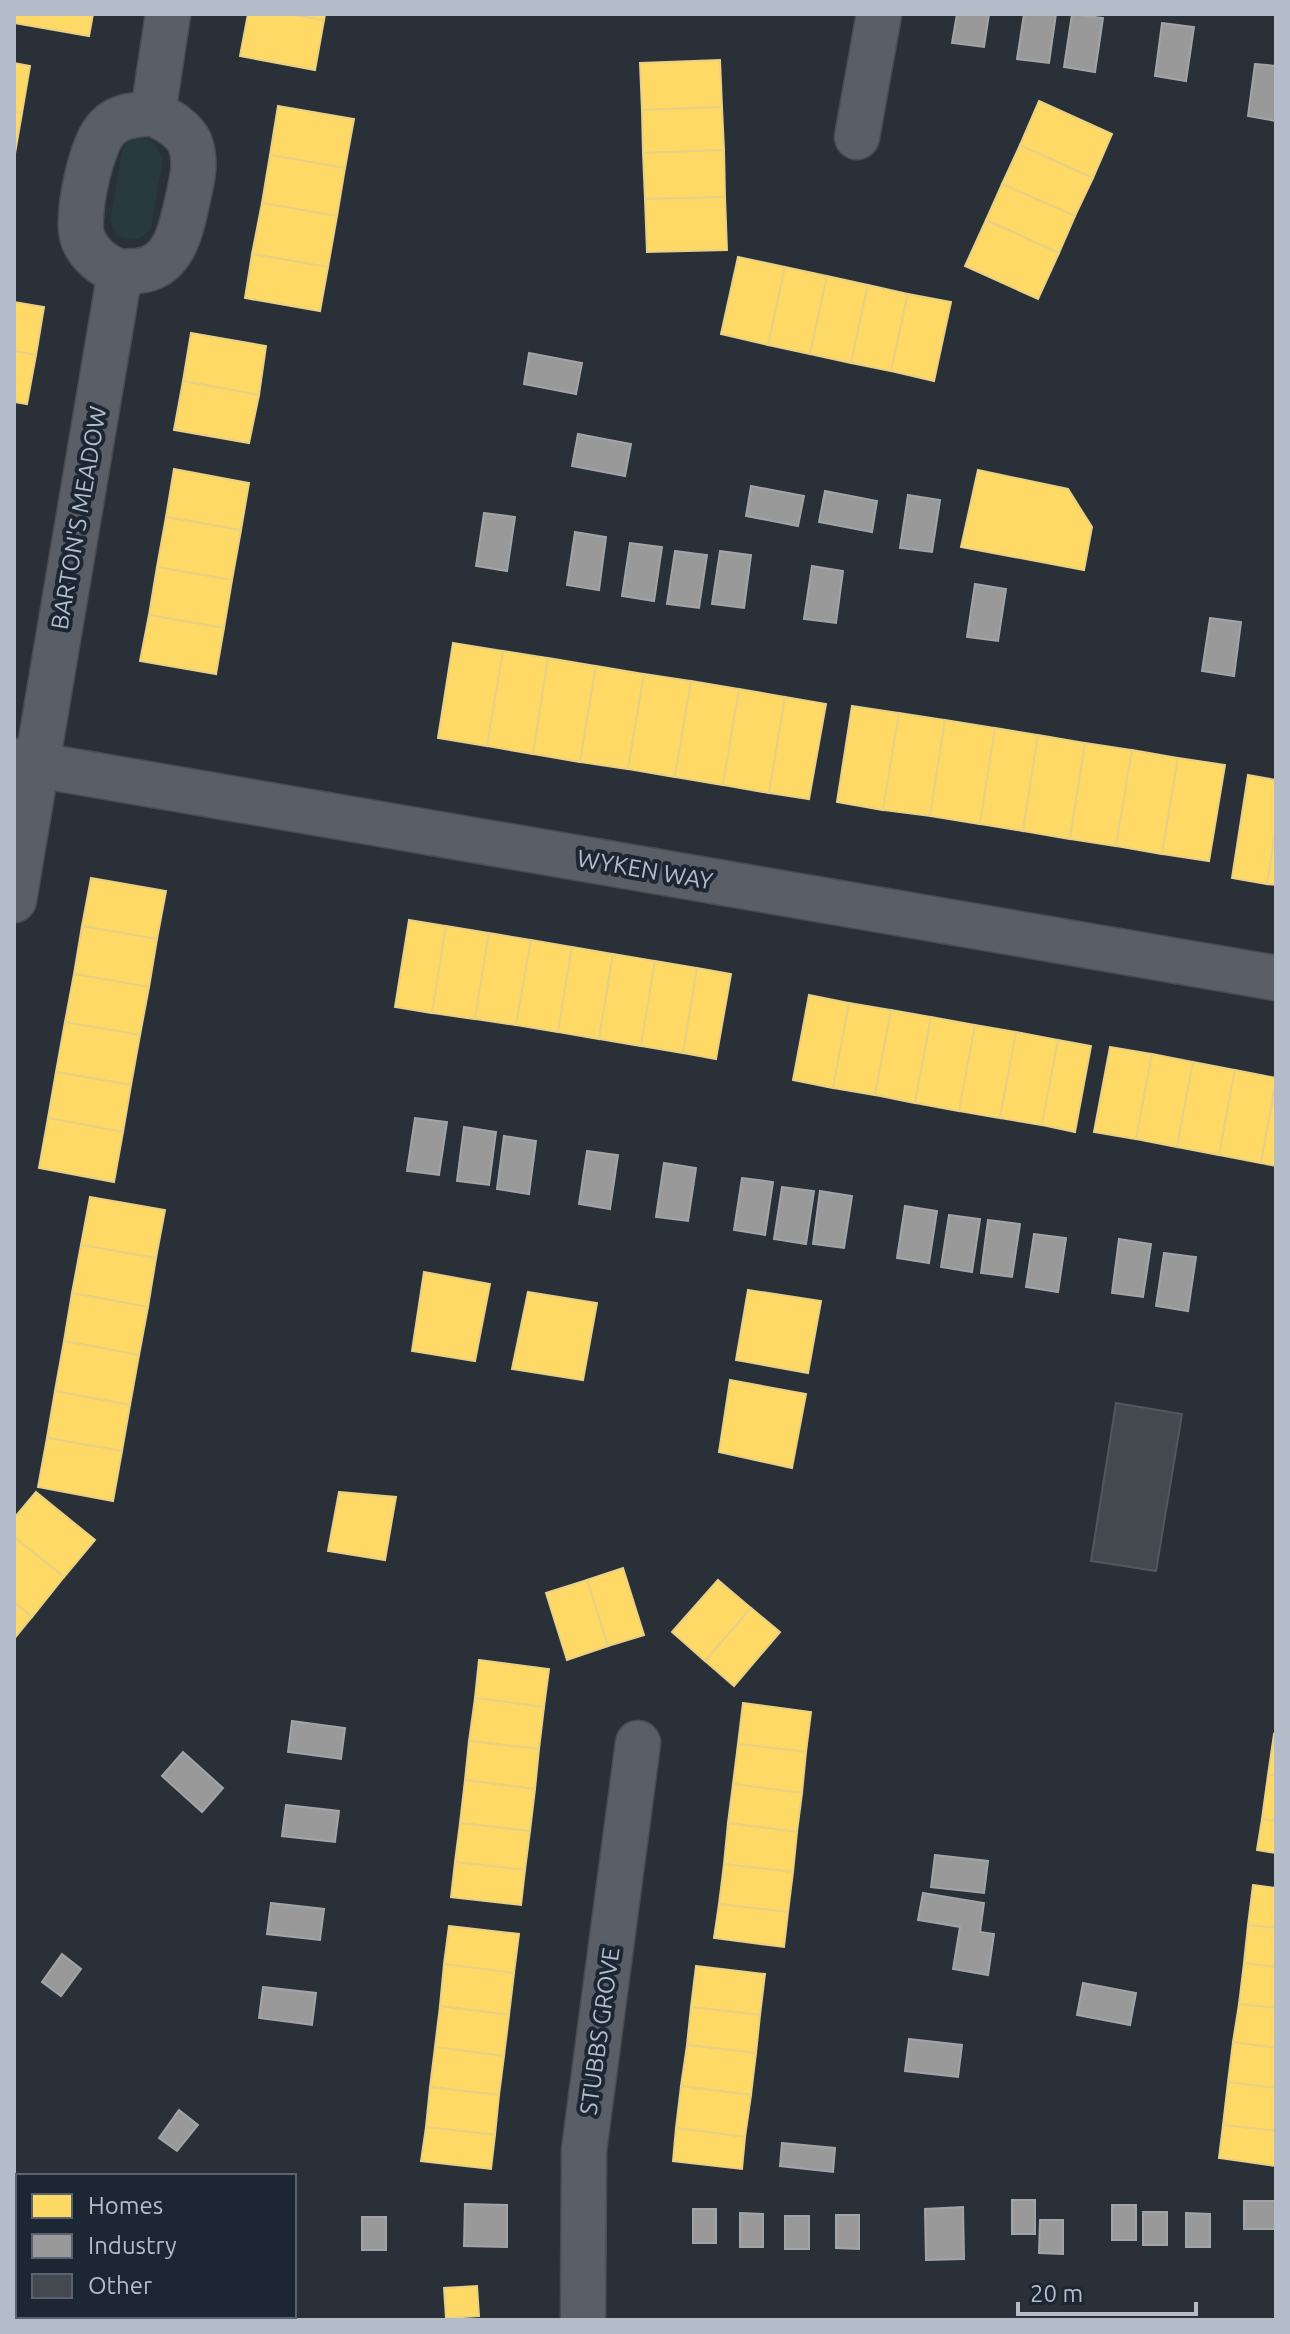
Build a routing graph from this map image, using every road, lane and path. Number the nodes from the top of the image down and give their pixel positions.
1 (168, 14) edge
2 (879, 14) edge
3 (153, 113) junction
4 (857, 137) dead end
5 (120, 272) junction
6 (26, 763) edge
7 (14, 900) edge
8 (1276, 978) edge
9 (638, 1743) dead end
10 (583, 2320) edge

1 - 3 street
2 - 4 street
3 - 5 street
3 - 5 street
5 - 6 street, BARTON'S MEADOW
6 - 7 street, BARTON'S MEADOW
6 - 8 street, WYKEN WAY
9 - 10 street, STUBBS GROVE

